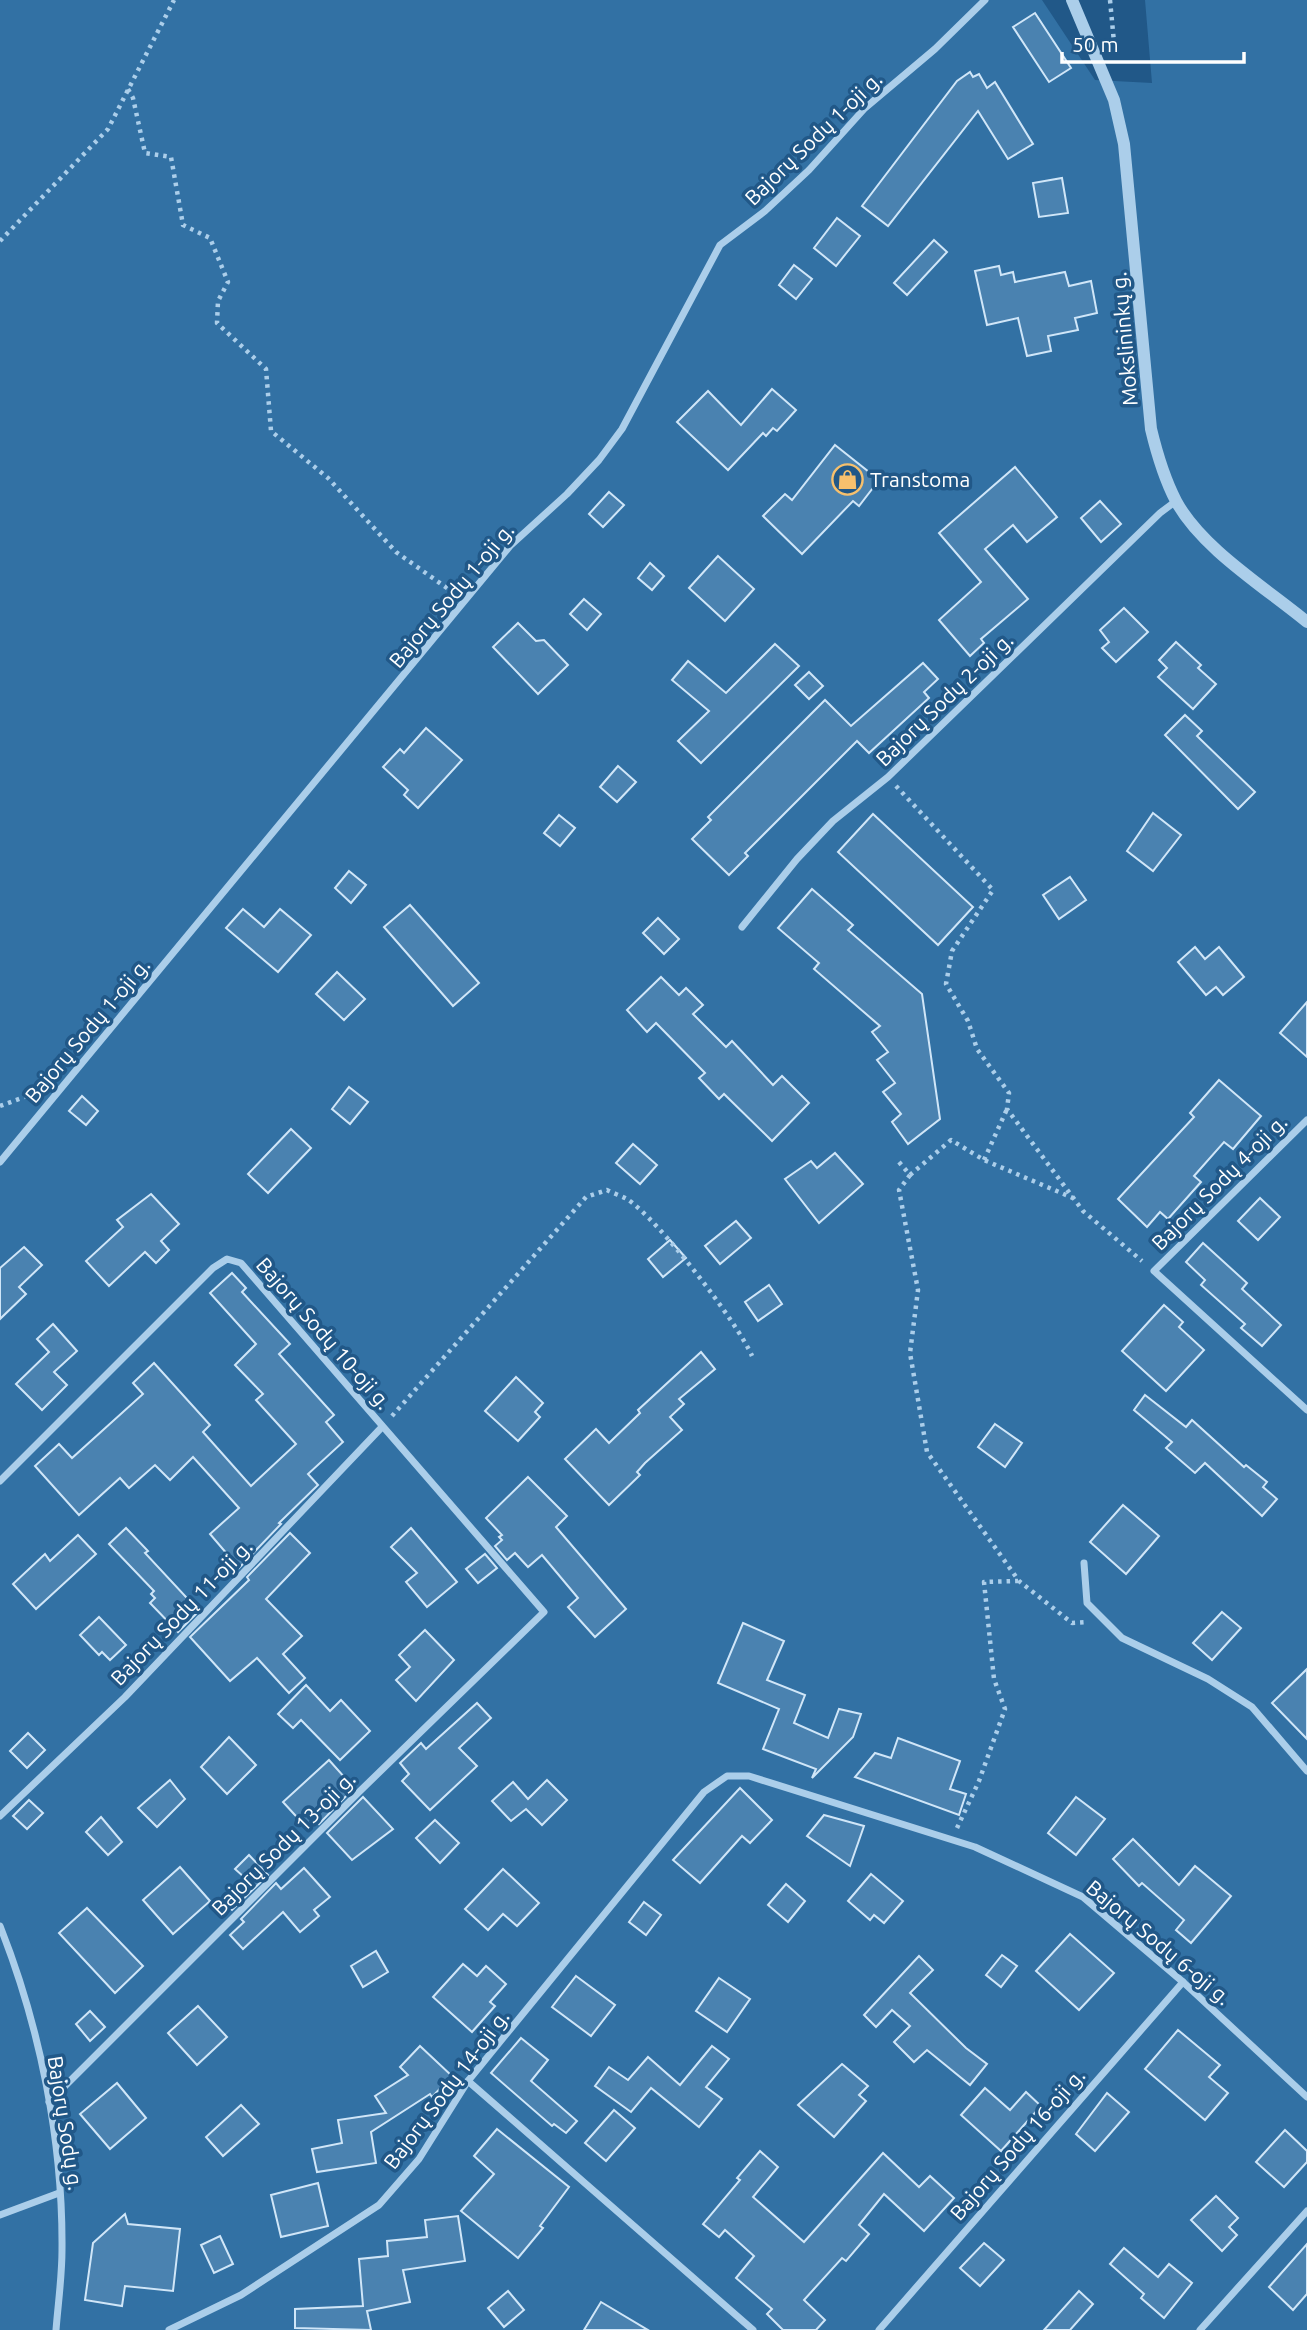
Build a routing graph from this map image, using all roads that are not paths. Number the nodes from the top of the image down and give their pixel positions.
1 (985, 0) edge
2 (1072, 0) edge
3 (1176, 501) junction
4 (1307, 622) edge
5 (742, 927) dead end
6 (1307, 1120) edge
7 (0, 1162) edge
8 (1307, 1410) edge
9 (382, 1427) junction
10 (0, 1481) edge
11 (1084, 1563) dead end
12 (544, 1612) joint
13 (1307, 1771) edge
14 (727, 1776) joint
15 (0, 1816) edge
16 (0, 1926) edge
17 (1183, 1982) junction
18 (468, 2081) junction
19 (1307, 2097) edge
20 (49, 2102) junction
21 (59, 2193) junction
22 (1307, 2211) edge
23 (0, 2215) edge
24 (55, 2330) edge
25 (169, 2330) edge
26 (753, 2330) edge
27 (879, 2330) edge
28 (1200, 2330) edge

1 - 7 street, Bajorų Sodų 1-oji g.
2 - 3 street, Mokslininkų g.
3 - 4 street, Mokslininkų g.
3 - 5 street, Bajorų Sodų 2-oji g.
6 - 8 street, Bajorų Sodų 4-oji g.
9 - 10 street, Bajorų Sodų 10-oji g.
9 - 12 street, Bajorų Sodų 10-oji g.
9 - 15 street, Bajorų Sodų 11-oji g.
11 - 13 street
12 - 20 street, Bajorų Sodų 13-oji g.
14 - 17 street, Bajorų Sodų 6-oji g.
14 - 18 street, Bajorų Sodų 14-oji g.
16 - 20 street, Bajorų Sodų g.
17 - 19 street, Bajorų Sodų 6-oji g.
17 - 27 street, Bajorų Sodų 16-oji g.
18 - 25 street, Bajorų Sodų 14-oji g.
18 - 26 street
20 - 21 street, Bajorų Sodų g.
21 - 23 street
21 - 24 street, Bajorų Sodų g.
22 - 28 street

